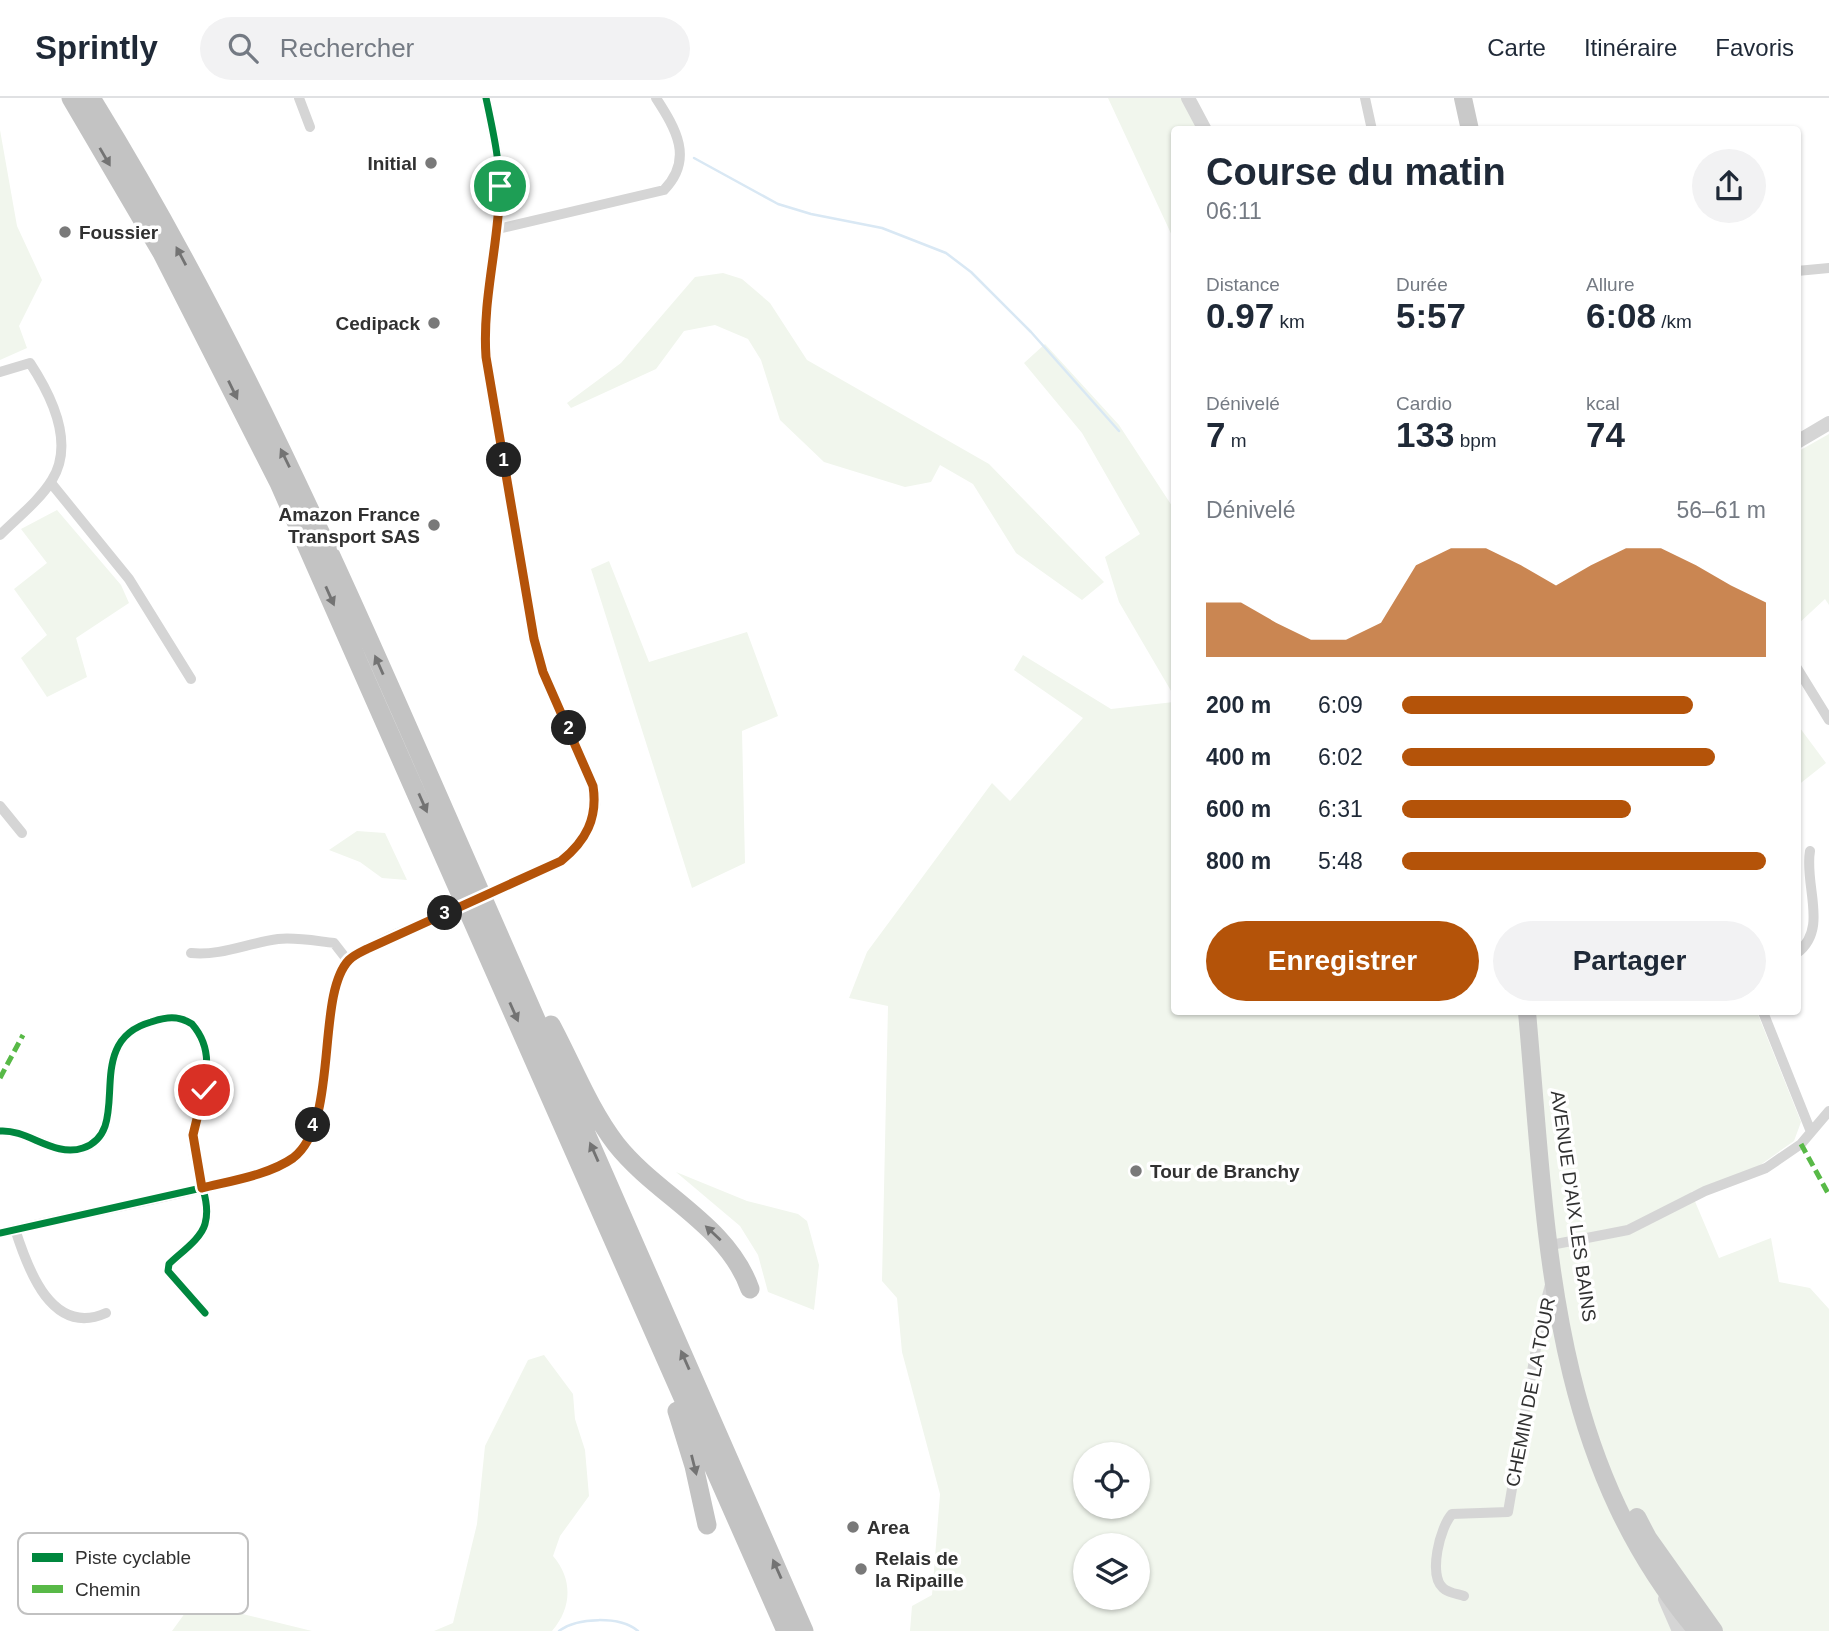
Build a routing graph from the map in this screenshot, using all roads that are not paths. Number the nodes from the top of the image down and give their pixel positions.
1 (71, 98) edge
2 (91, 98) edge
3 (299, 98) edge
4 (486, 98) edge
5 (656, 98) edge
6 (1188, 98) edge
7 (1365, 98) edge
8 (1463, 98) edge
9 (1203, 126) edge
10 (1371, 126) edge
11 (1469, 126) edge
12 (310, 127) dead end
13 (498, 229) junction
14 (1829, 268) edge
15 (1801, 271) edge
16 (0, 372) edge
17 (1829, 423) edge
18 (1801, 440) edge
19 (51, 483) junction
20 (0, 535) edge
21 (1801, 674) edge
22 (191, 679) dead end
23 (1829, 720) edge
24 (0, 806) edge
25 (22, 833) dead end
26 (1810, 851) dead end
27 (476, 883) junction
28 (1801, 949) edge
29 (191, 953) dead end
30 (348, 961) junction
31 (1527, 1015) edge
32 (1764, 1015) edge
33 (1530, 1046) junction
34 (1829, 1111) edge
35 (0, 1131) edge
36 (1811, 1132) junction
37 (579, 1159) junction
38 (202, 1188) junction
39 (15, 1229) junction
40 (0, 1233) edge
41 (1556, 1244) junction
42 (1551, 1281) junction
43 (750, 1289) dead end
44 (205, 1313) dead end
45 (106, 1314) dead end
46 (707, 1525) dead end
47 (1648, 1538) junction
48 (1644, 1561) junction
49 (1464, 1597) dead end
50 (786, 1631) edge
51 (804, 1631) edge
52 (1679, 1631) edge
53 (1697, 1631) edge
54 (1703, 1631) edge
55 (1714, 1631) edge

1 -> 37 highway
27 -> 2 highway
3 - 12 street
4 - 13 street
5 - 13 street
6 - 9 street
7 - 10 street
8 - 11 main road
13 - 30 street, bridge
14 - 15 street
16 - 19 street
17 - 18 street
19 - 20 street
19 - 22 street
21 - 23 street
24 - 25 street
26 - 28 street
43 -> 27 highway
51 -> 27 highway
29 - 30 street
30 - 38 street
31 - 33 main road, AVENUE D'AIX LES BAINS
32 - 36 street
33 - 41 main road, AVENUE D'AIX LES BAINS
33 - 42 main road, AVENUE D'AIX LES BAINS
34 - 36 street
35 - 38 street
36 - 41 street
37 -> 46 highway
37 - 50 highway
38 - 39 street
38 - 44 street
39 - 40 street
39 - 45 street
41 - 47 main road, AVENUE D'AIX LES BAINS
42 - 48 main road, AVENUE D'AIX LES BAINS
42 - 49 street, CHEMIN DE LA TOUR
47 - 54 main road
47 - 55 main road, AVENUE D'AIX LES BAINS
48 - 52 street
48 - 53 main road, AVENUE D'AIX LES BAINS

